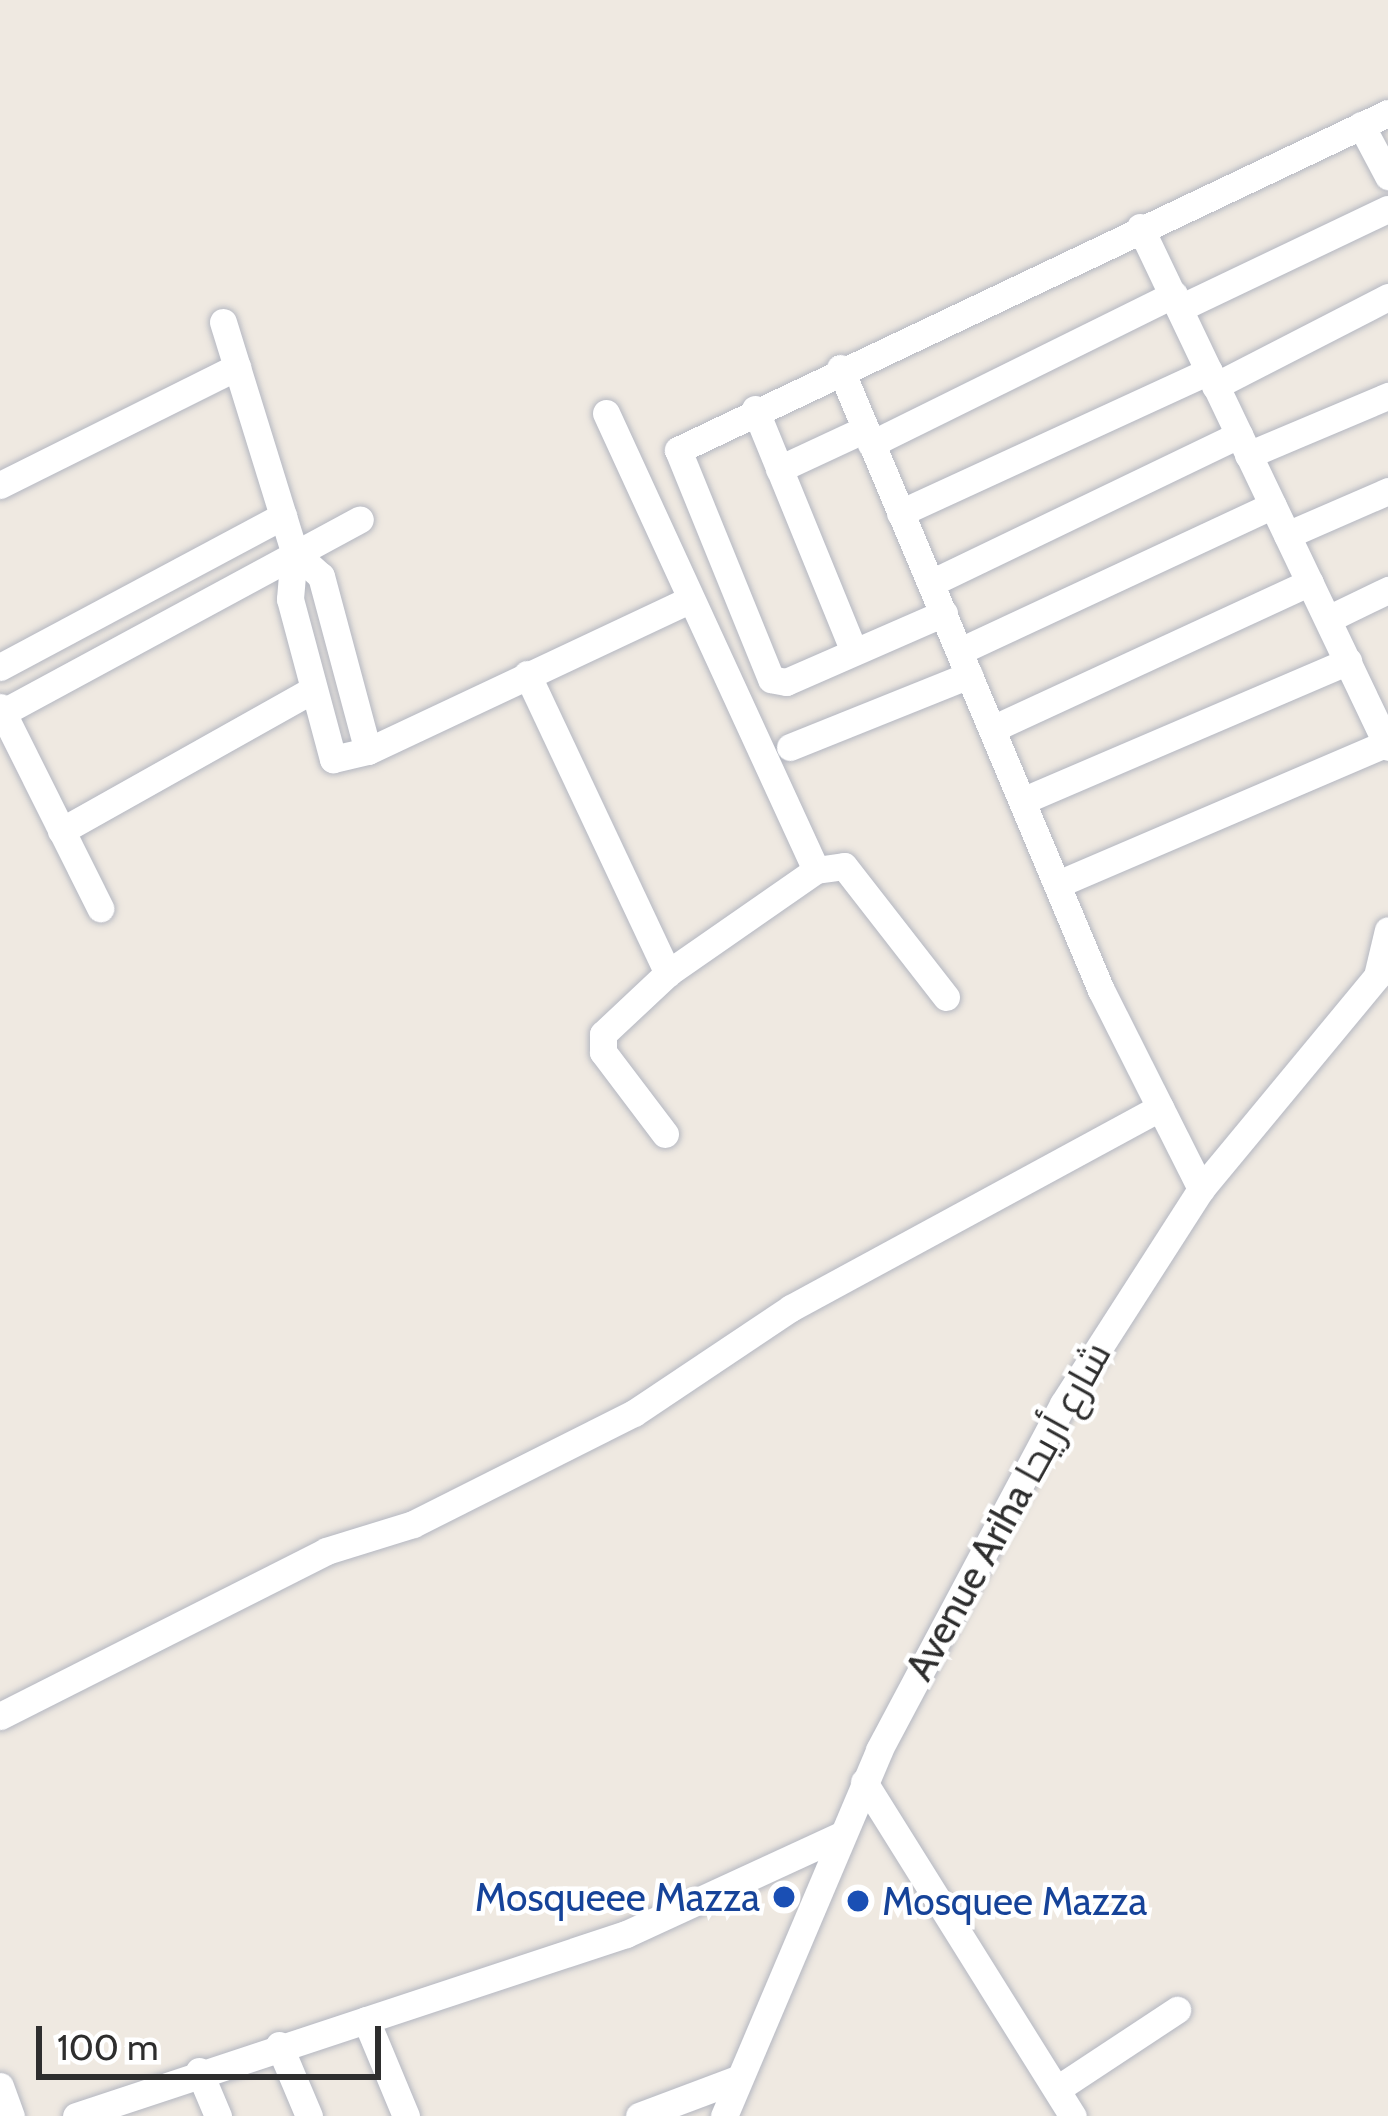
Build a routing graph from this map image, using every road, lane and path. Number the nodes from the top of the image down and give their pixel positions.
1 (1388, 113) edge
2 (1361, 124) junction
3 (1388, 176) edge
4 (1388, 208) edge
5 (1140, 227) junction
6 (1388, 297) edge
7 (1177, 301) junction
8 (223, 322) dead end
9 (237, 367) junction
10 (840, 368) junction
11 (1212, 379) junction
12 (1388, 396) edge
13 (754, 409) junction
14 (606, 413) dead end
15 (868, 436) junction
16 (1243, 445) junction
17 (779, 469) junction
18 (0, 485) edge
19 (1388, 491) edge
20 (1273, 505) junction
21 (900, 513) junction
22 (283, 516) junction
23 (360, 519) dead end
24 (1287, 535) junction
25 (294, 552) junction
26 (1310, 582) junction
27 (931, 583) junction
28 (1388, 590) edge
29 (687, 601) junction
30 (944, 613) junction
31 (1328, 619) junction
32 (339, 643) junction
33 (854, 652) junction
34 (302, 653) junction
35 (1348, 661) junction
36 (964, 663) junction
37 (0, 668) edge
38 (527, 674) junction
39 (1377, 690) edge
40 (310, 691) junction
41 (1, 711) edge
42 (992, 730) junction
43 (1387, 745) edge
44 (790, 747) dead end
45 (368, 751) junction
46 (1022, 801) junction
47 (61, 831) junction
48 (816, 870) junction
49 (1058, 884) junction
50 (100, 908) dead end
51 (1388, 930) edge
52 (1383, 969) edge
53 (668, 973) junction
54 (946, 997) dead end
55 (1160, 1108) junction
56 (665, 1134) dead end
57 (1201, 1190) junction
58 (0, 1716) edge
59 (864, 1782) junction
60 (841, 1835) junction
61 (1177, 2010) dead end
62 (367, 2020) junction
63 (279, 2045) junction
64 (199, 2071) junction
65 (735, 2080) junction
66 (0, 2086) edge
67 (1066, 2108) edge
68 (117, 2110) edge
69 (11, 2116) edge
70 (76, 2116) edge
71 (218, 2116) edge
72 (309, 2116) edge
73 (406, 2116) edge
74 (639, 2116) edge
75 (724, 2116) edge

1 - 2 street
2 - 3 street
2 - 5 street
4 - 7 street
5 - 7 street
5 - 10 street
6 - 11 street
7 - 11 street
7 - 15 street
8 - 9 street
9 - 18 street
9 - 22 street
10 - 13 street
10 - 15 street
11 - 16 street
11 - 21 street
12 - 16 street
13 - 17 street
13 - 33 street
14 - 29 street
15 - 17 street
15 - 21 street
16 - 20 street
16 - 27 street
17 - 33 street
19 - 24 street
20 - 24 street
20 - 36 street
21 - 27 street
22 - 25 street
22 - 37 street
23 - 25 street
24 - 26 street
25 - 32 street
25 - 34 street
25 - 41 street
26 - 31 street
26 - 42 street
27 - 30 street
28 - 31 street
29 - 38 street
29 - 48 street
30 - 33 street
30 - 36 street
31 - 35 street
32 - 34 street
32 - 45 street
34 - 40 street
35 - 39 street
35 - 46 street
36 - 42 street
36 - 44 street
38 - 45 street
38 - 53 street
39 - 43 street
40 - 45 street
40 - 47 street
41 - 47 street
42 - 46 street
43 - 49 street
46 - 49 street
47 - 50 street
48 - 53 street
48 - 54 street
49 - 55 street
51 - 52 street
52 - 57 street, Avenue Ariha شارع أريحا
53 - 56 street
55 - 57 street
55 - 58 street
57 - 59 street, Avenue Ariha شارع أريحا
59 - 60 street, Avenue Ariha شارع أريحا
59 - 67 street
60 - 62 street
60 - 65 street, Avenue Ariha شارع أريحا
61 - 67 street
62 - 63 street
62 - 73 street
63 - 64 street
63 - 72 street
64 - 68 street
64 - 71 street
65 - 74 street
65 - 75 street, Avenue Ariha شارع أريحا
66 - 69 street
68 - 70 street

